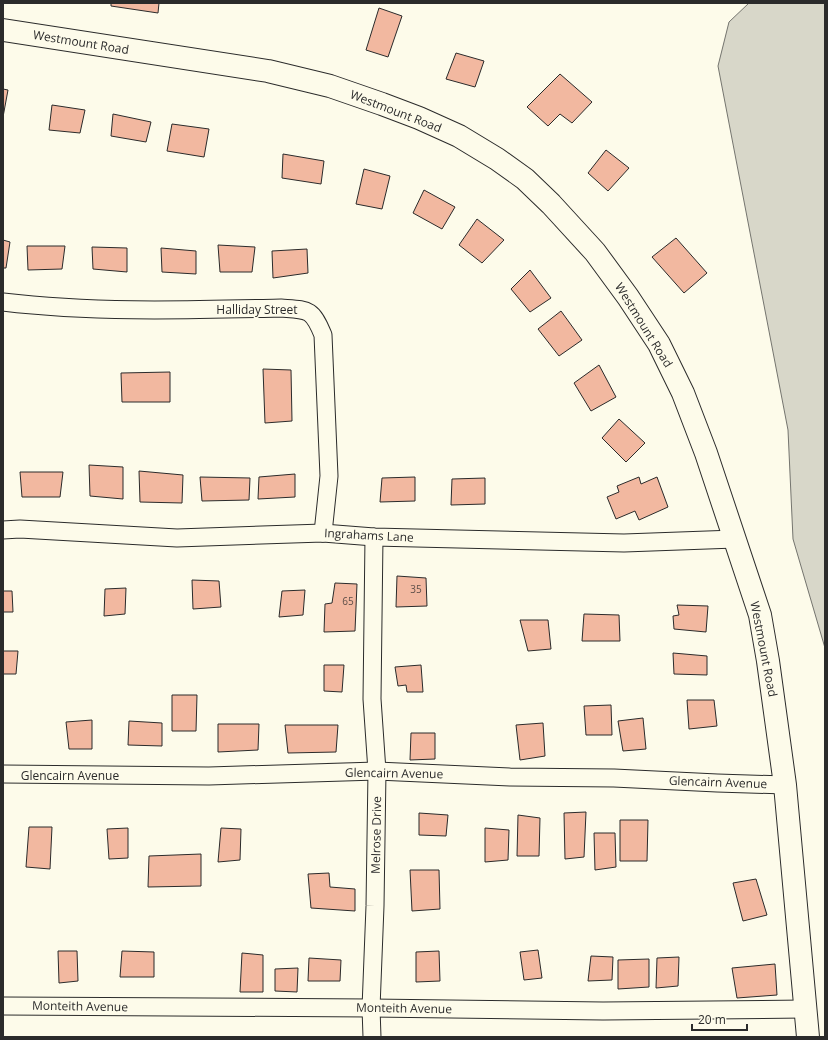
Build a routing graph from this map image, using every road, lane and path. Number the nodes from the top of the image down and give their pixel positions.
1 (3, 30) edge
2 (3, 302) edge
3 (3, 530) edge
4 (324, 533) junction
5 (374, 537) junction
6 (735, 539) junction
7 (377, 771) junction
8 (3, 774) edge
9 (785, 785) junction
10 (3, 1006) edge
11 (371, 1008) junction
12 (805, 1009) junction
13 (372, 1037) edge
14 (808, 1037) edge

1 - 6 main road, Westmount Road
2 - 4 street, Halliday Street
3 - 4 street, Ingrahams Lane
4 - 5 street, Ingrahams Lane
5 - 6 street, Ingrahams Lane
5 - 7 street, Melrose Drive
6 - 9 main road, Westmount Road
7 - 8 street, Glencairn Avenue
7 - 9 street, Glencairn Avenue
7 - 11 street, Melrose Drive
9 - 12 main road, Westmount Road
10 - 11 street, Monteith Avenue
11 - 12 street, Monteith Avenue
11 - 13 street, Melrose Drive
12 - 14 main road, Westmount Road

